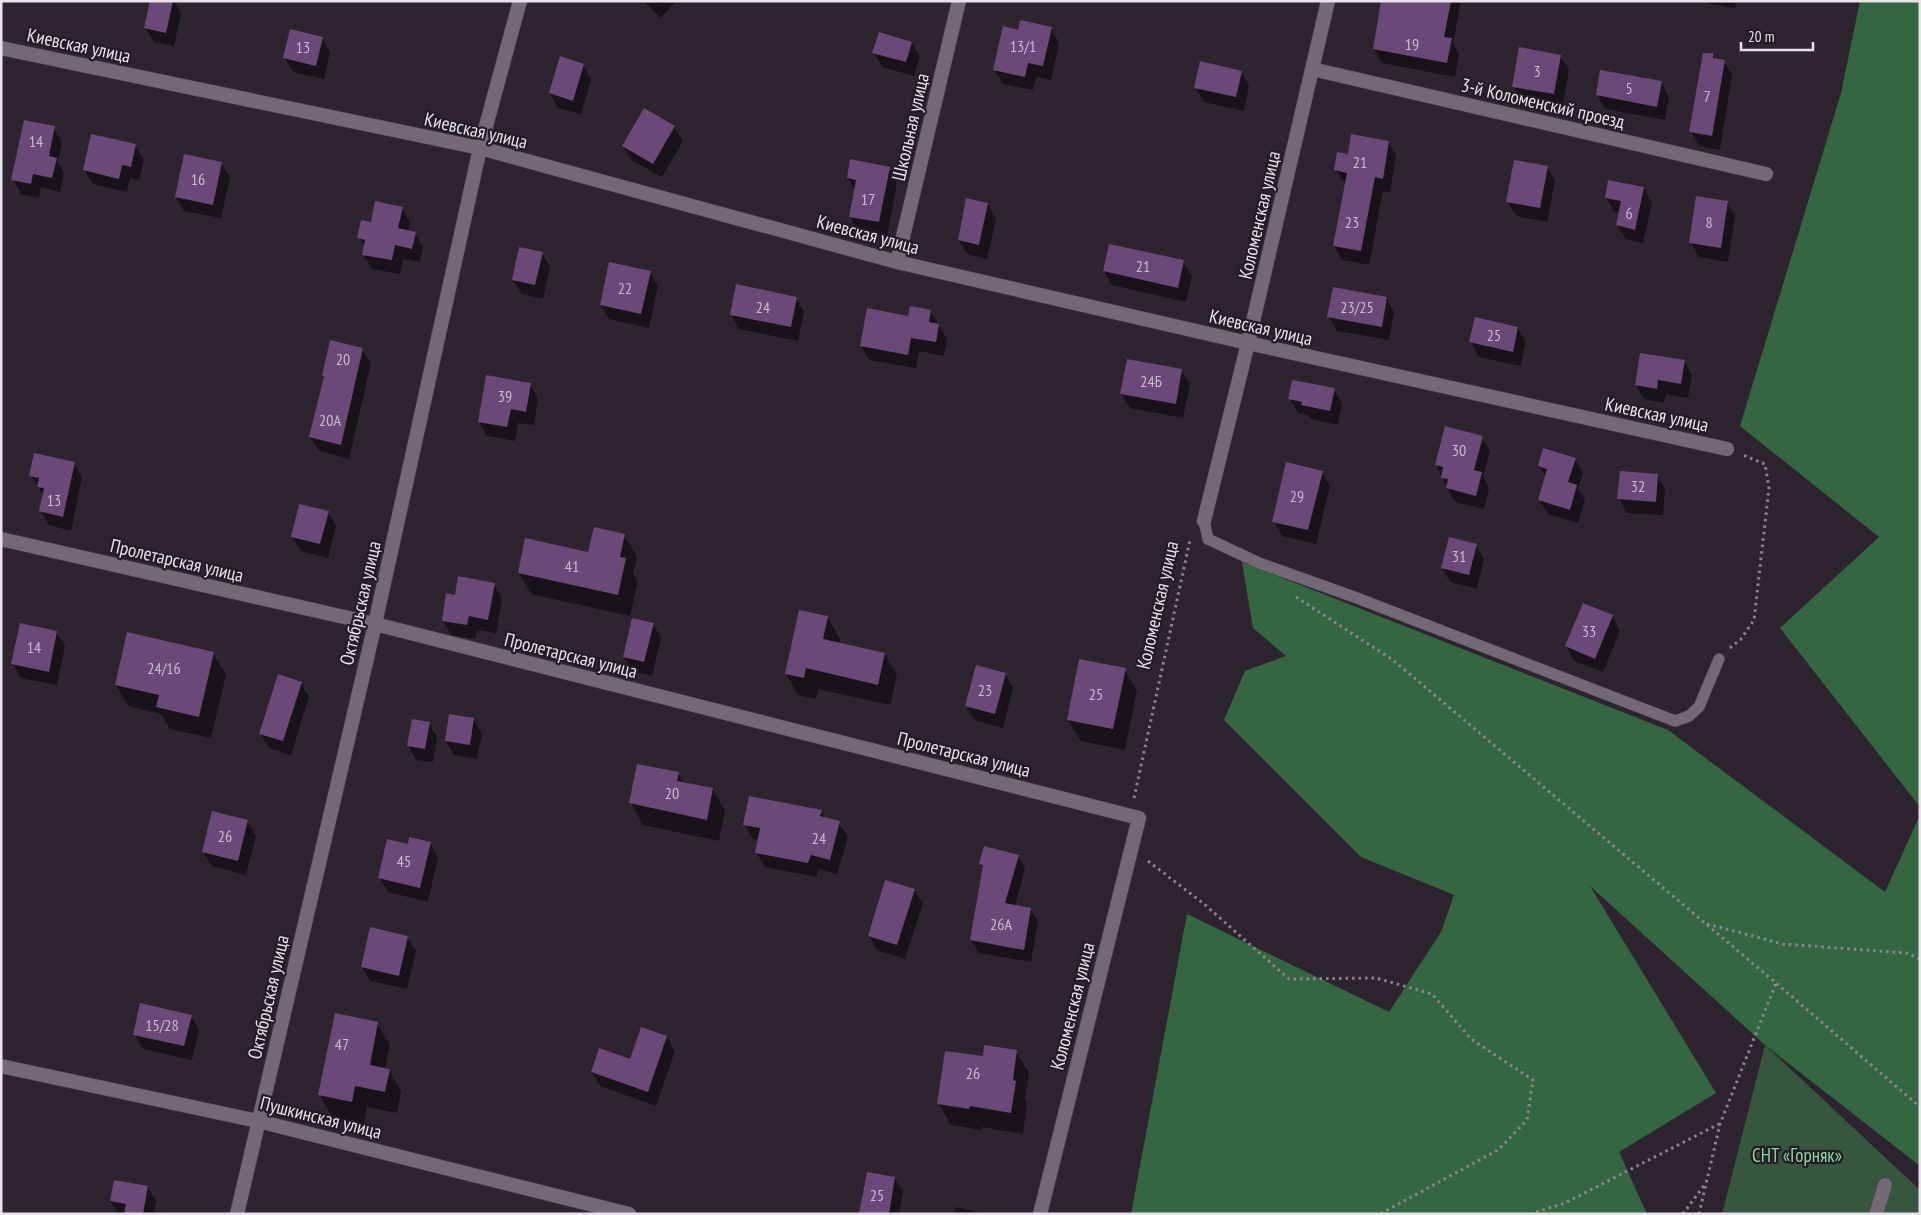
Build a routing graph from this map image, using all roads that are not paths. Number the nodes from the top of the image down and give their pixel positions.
1 (520, 1) edge
2 (959, 1) edge
3 (1328, 1) edge
4 (1, 48) edge
5 (1312, 69) junction
6 (480, 148) junction
7 (1766, 174) dead end
8 (897, 262) junction
9 (1248, 343) junction
10 (1727, 449) road end
11 (1204, 521) joint
12 (1, 540) edge
13 (375, 624) junction
14 (1719, 659) road end
15 (1130, 815) joint
16 (1, 1066) edge
17 (258, 1121) junction
18 (1885, 1185) dead end
19 (236, 1214) edge
20 (629, 1214) edge
21 (1040, 1214) edge
22 (1876, 1214) edge

1 - 6 street, Октябрьская улица
2 - 8 street, Школьная улица
3 - 5 street, Коломенская улица
4 - 6 street, Киевская улица
5 - 7 street, 3-й Коломенский проезд
5 - 9 street, Коломенская улица
6 - 8 street, Киевская улица
6 - 13 street, Октябрьская улица
8 - 9 street, Киевская улица
9 - 10 street, Киевская улица
9 - 11 street, Коломенская улица
11 - 14 lane
12 - 13 street, Пролетарская улица
13 - 15 street, Пролетарская улица
13 - 17 street, Октябрьская улица
15 - 21 street, Коломенская улица
16 - 17 street, Пушкинская улица
17 - 19 street, Октябрьская улица
17 - 20 street, Пушкинская улица
18 - 22 street

